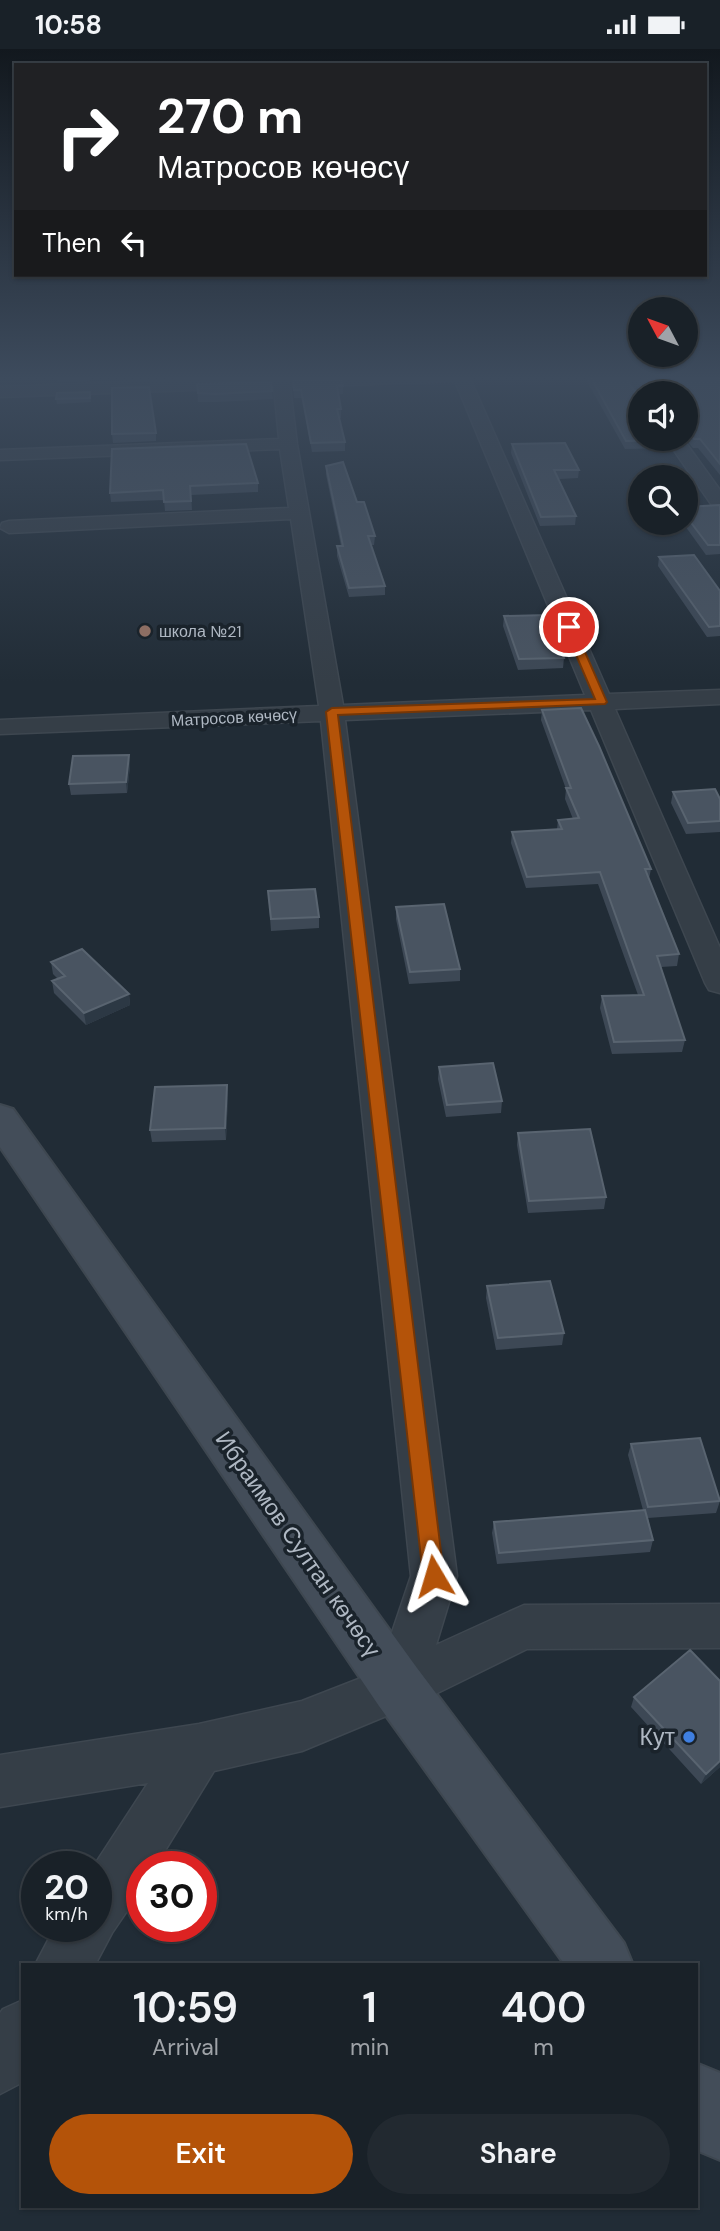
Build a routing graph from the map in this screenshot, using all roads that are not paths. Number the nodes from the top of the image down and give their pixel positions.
1 (293, 478) edge
2 (505, 478) edge
3 (702, 478) edge
4 (720, 503) edge
5 (299, 513) junction
6 (9, 527) dead end
7 (720, 697) edge
8 (601, 702) junction
9 (332, 712) junction
10 (0, 727) edge
11 (720, 983) edge
12 (0, 1118) edge
13 (720, 1626) edge
14 (398, 1686) junction
15 (200, 1749) junction
16 (0, 1781) edge
17 (112, 1887) edge
18 (78, 1942) edge
19 (64, 1963) edge
20 (601, 1963) edge
21 (21, 2032) edge
22 (0, 2065) edge
23 (698, 2098) edge
24 (720, 2127) edge

1 - 5 street
2 - 8 street
3 - 4 street
5 - 6 street
5 - 9 street
7 - 8 street, Матросов көчөсү
8 - 9 street, Матросов көчөсү
8 - 11 street
9 - 10 street, Матросов көчөсү
9 - 14 street
12 - 14 main road, Ибраимов Султан көчөсү
13 - 14 street
14 - 15 street
14 - 20 main road, Ибраимов Султан көчөсү
15 - 16 street
15 - 17 street
18 - 19 street
21 - 22 street
23 - 24 main road

